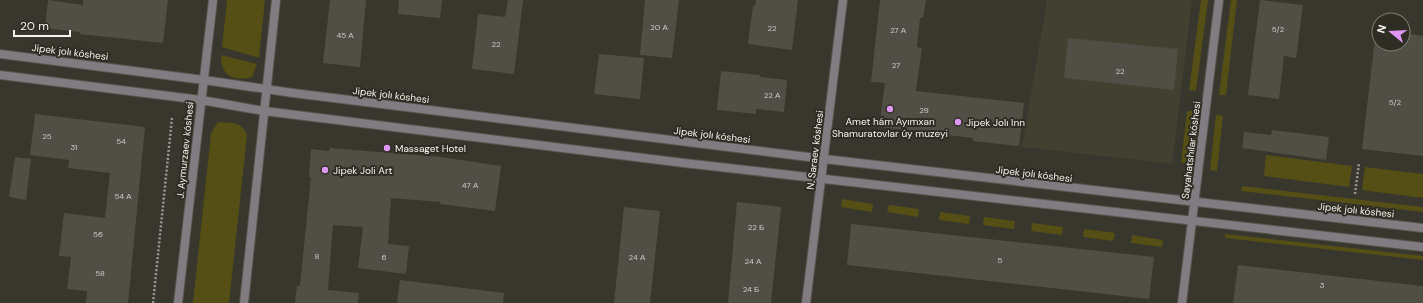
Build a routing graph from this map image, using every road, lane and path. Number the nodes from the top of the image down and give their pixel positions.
1 (213, 0) edge
2 (276, 0) edge
3 (843, 0) edge
4 (1219, 0) edge
5 (0, 54) edge
6 (0, 75) edge
7 (204, 80) junction
8 (266, 90) junction
9 (201, 100) junction
10 (264, 111) junction
11 (172, 118) dead end
12 (824, 159) junction
13 (1359, 163) dead end
14 (822, 178) junction
15 (1355, 194) dead end
16 (1194, 202) junction
17 (1192, 220) junction
18 (1423, 228) edge
19 (1423, 247) edge
20 (153, 303) edge
21 (178, 303) edge
22 (244, 303) edge
23 (806, 303) edge
24 (1182, 303) edge

1 - 7 street, J. Aymurzaev kóshesi
2 - 8 street
3 - 12 street, N. Saraev kóshesi
4 - 16 street, Sayahatshılar kóshesi
5 - 7 street, Jipek jolı kóshesi
6 - 9 street
7 - 8 street, Jipek jolı kóshesi
7 - 9 street, J. Aymurzaev kóshesi
8 - 10 street
8 - 12 street, Jipek jolı kóshesi
9 - 10 street
9 - 21 street, J. Aymurzaev kóshesi
10 - 14 street
10 - 22 street
11 - 20 path
12 - 14 street, N. Saraev kóshesi
12 - 16 street, Jipek jolı kóshesi
13 - 15 path
14 - 17 street
14 - 23 street, N. Saraev kóshesi
16 - 17 street, Sayahatshılar kóshesi
16 - 18 street, Jipek jolı kóshesi
17 - 19 street
17 - 24 street, Sayahatshılar kóshesi

